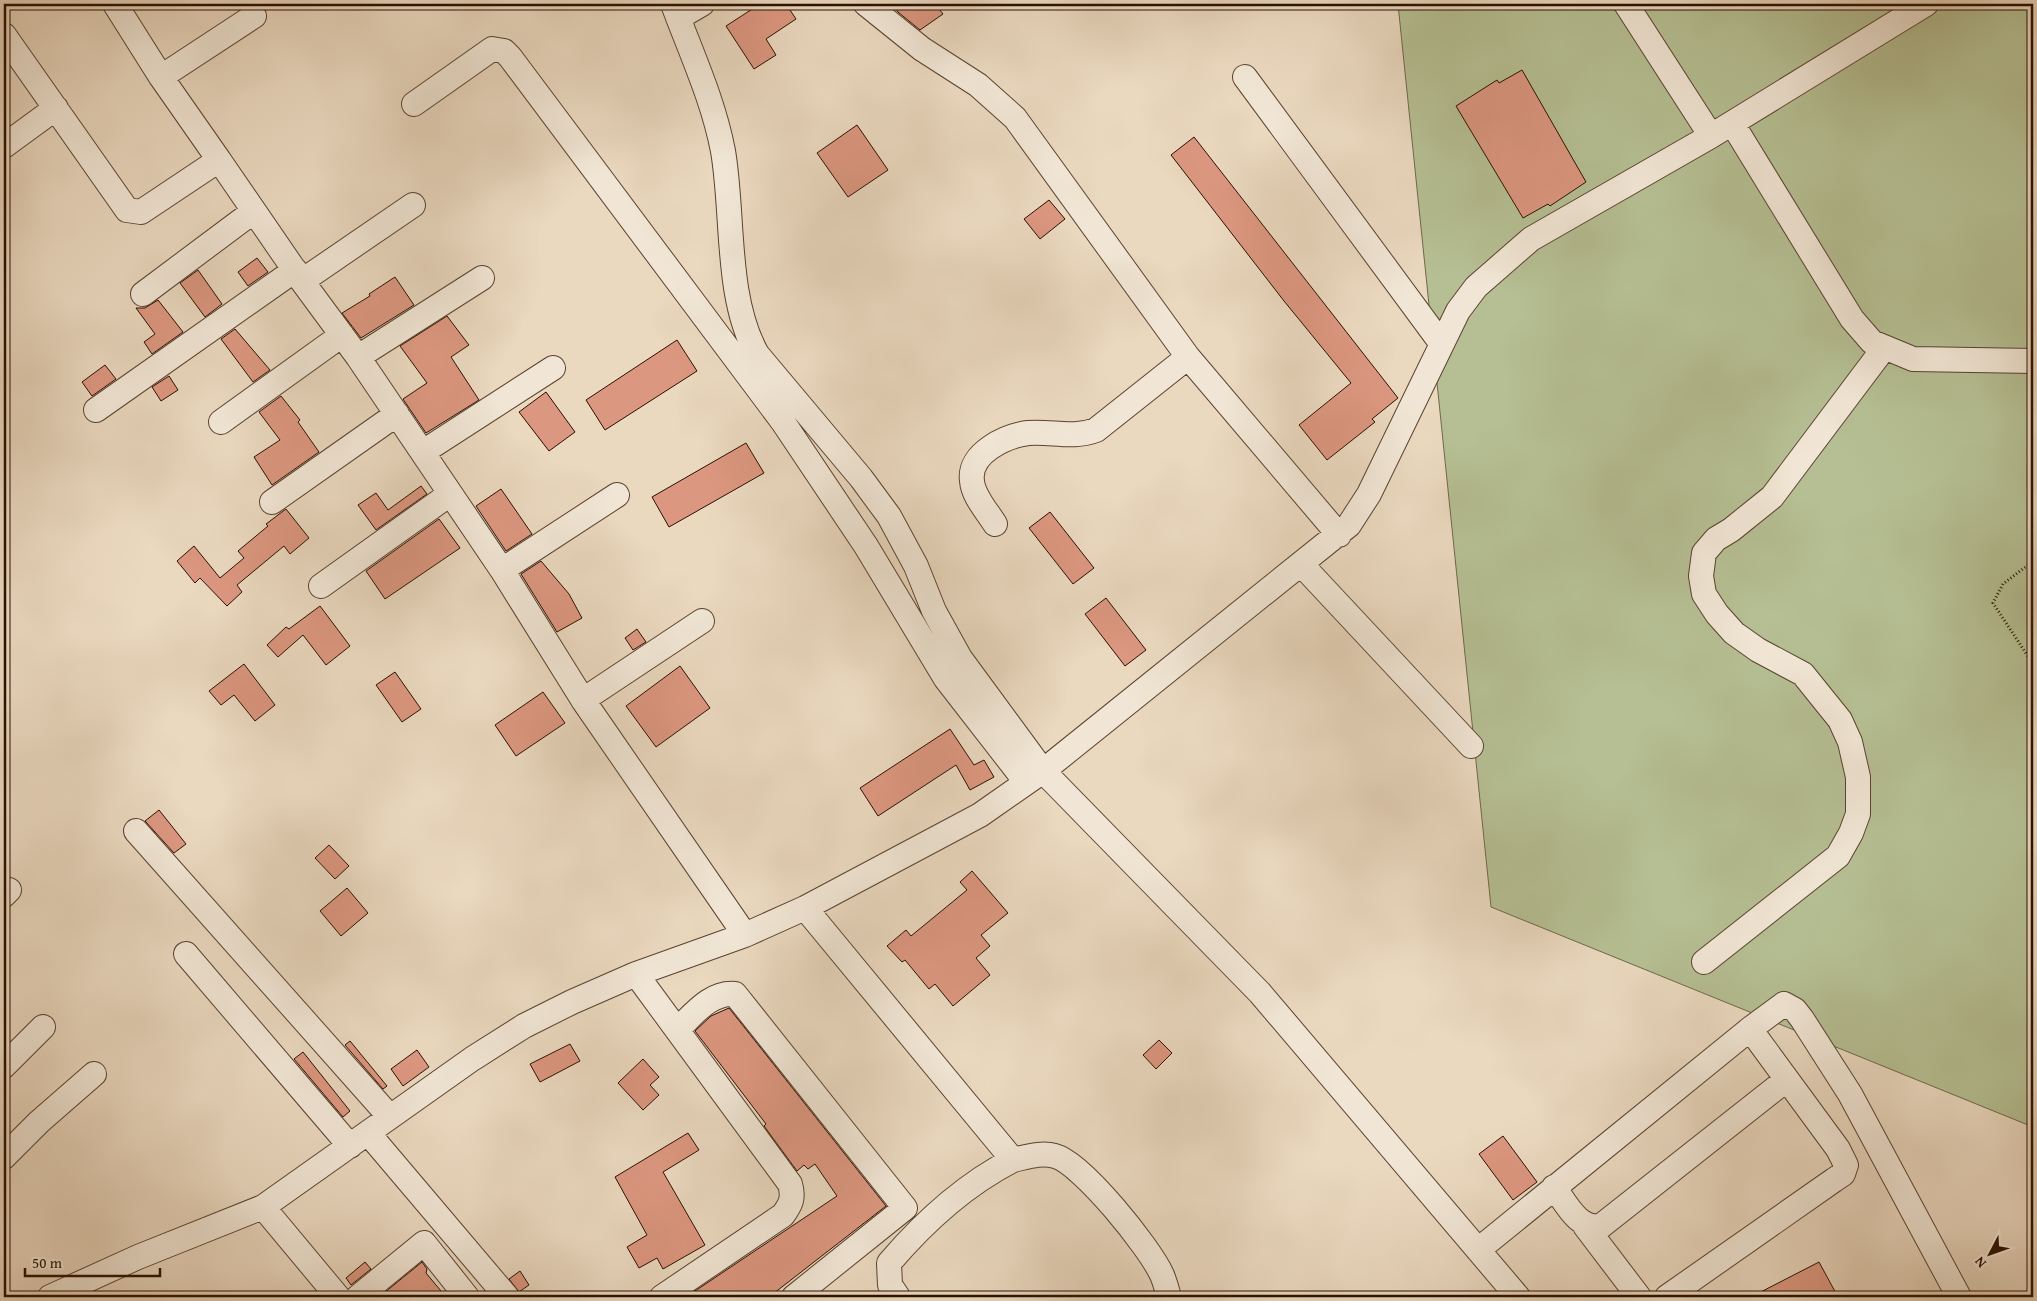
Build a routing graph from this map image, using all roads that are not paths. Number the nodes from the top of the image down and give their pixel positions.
1 (115, 4) edge
2 (702, 4) edge
3 (866, 4) edge
4 (1626, 4) edge
5 (1926, 4) edge
6 (676, 11) edge
7 (254, 16) dead end
8 (4, 35) edge
9 (161, 77) junction
10 (1245, 77) dead end
11 (414, 104) dead end
12 (56, 108) junction
13 (1732, 123) junction
14 (1710, 136) junction
15 (4, 146) edge
16 (219, 160) junction
17 (413, 205) dead end
18 (254, 211) junction
19 (298, 276) junction
20 (482, 278) dead end
21 (144, 294) dead end
22 (342, 335) junction
23 (1441, 342) junction
24 (1884, 348) junction
25 (358, 357) junction
26 (1188, 357) junction
27 (2033, 361) edge
28 (553, 368) dead end
29 (96, 410) dead end
30 (397, 414) junction
31 (221, 422) dead end
32 (422, 452) junction
33 (450, 494) junction
34 (617, 495) dead end
35 (272, 502) dead end
36 (995, 524) dead end
37 (1339, 535) junction
38 (1301, 564) junction
39 (502, 570) junction
40 (321, 586) dead end
41 (702, 620) dead end
42 (583, 700) junction
43 (1471, 746) dead end
44 (1034, 777) junction
45 (136, 831) dead end
46 (805, 908) junction
47 (745, 935) junction
48 (186, 954) dead end
49 (1704, 962) dead end
50 (636, 974) junction
51 (43, 1027) dead end
52 (1750, 1029) junction
53 (677, 1030) junction
54 (4, 1066) edge
55 (94, 1074) dead end
56 (1786, 1080) junction
57 (390, 1117) junction
58 (359, 1139) junction
59 (1009, 1155) junction
60 (4, 1157) edge
61 (1554, 1187) junction
62 (263, 1208) junction
63 (1585, 1226) junction
64 (1478, 1250) junction
65 (50, 1297) edge
66 (338, 1297) edge
67 (358, 1297) edge
68 (467, 1297) edge
69 (507, 1297) edge
70 (662, 1297) edge
71 (794, 1297) edge
72 (898, 1297) edge
73 (1169, 1297) edge
74 (1518, 1297) edge
75 (1639, 1297) edge
76 (1667, 1297) edge
77 (1960, 1297) edge

1 - 9 street
2 - 6 street
3 - 26 street
4 - 14 street
5 - 13 street
6 - 44 street
7 - 9 street
8 - 12 street
9 - 16 street
10 - 23 street
11 - 44 street
12 - 15 street
12 - 16 street
13 - 14 street
13 - 24 street
14 - 23 street
16 - 18 street
17 - 19 street
18 - 19 street
18 - 21 street
19 - 22 street
19 - 29 street
20 - 25 street
22 - 25 street
22 - 31 street
23 - 37 street
24 - 27 street
24 - 49 street
25 - 30 street
26 - 36 street
26 - 37 street
28 - 32 street
30 - 32 street
30 - 35 street
32 - 33 street
33 - 39 street
33 - 40 street
34 - 39 street
37 - 38 street
38 - 43 street
38 - 44 street
39 - 42 street
41 - 42 street
42 - 47 street
44 - 46 street
44 - 64 street
45 - 57 street
46 - 47 street
46 - 59 street
47 - 50 street
48 - 58 street
50 - 53 street
50 - 57 street
51 - 54 street
52 - 56 street
52 - 61 street
52 - 77 street
53 - 70 street
53 - 71 street
55 - 60 street
56 - 63 street
56 - 76 street
57 - 58 street
58 - 62 street
58 - 69 street
59 - 72 street
59 - 73 street
61 - 63 street
61 - 64 street
62 - 65 street
62 - 66 street
63 - 75 street
64 - 74 street
67 - 68 street

